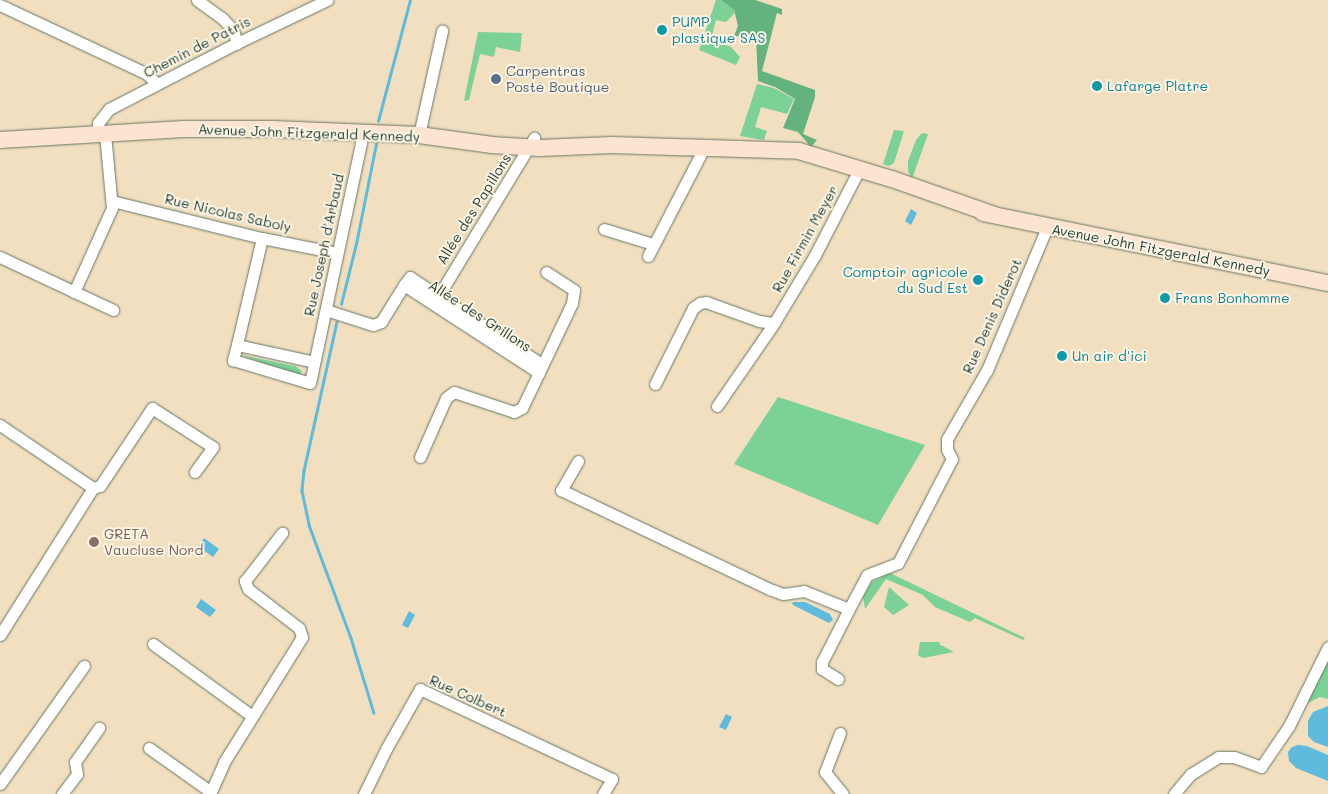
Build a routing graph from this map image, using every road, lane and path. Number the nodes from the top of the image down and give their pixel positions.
1 (197, 0) edge
2 (327, 0) edge
3 (0, 5) edge
4 (442, 30) dead end
5 (237, 43) junction
6 (157, 84) junction
7 (362, 133) junction
8 (101, 134) junction
9 (419, 135) junction
10 (0, 140) edge
11 (531, 143) junction
12 (704, 148) junction
13 (858, 172) junction
14 (112, 201) junction
15 (1047, 227) junction
16 (604, 229) dead end
17 (262, 238) junction
18 (653, 244) junction
19 (337, 253) junction
20 (648, 256) dead end
21 (0, 257) edge
22 (546, 272) dead end
23 (1328, 283) edge
24 (404, 285) junction
25 (74, 292) junction
26 (439, 295) junction
27 (113, 310) dead end
28 (326, 310) junction
29 (774, 323) junction
30 (237, 345) junction
31 (314, 362) junction
32 (541, 369) junction
33 (655, 384) dead end
34 (717, 406) dead end
35 (0, 425) edge
36 (420, 457) dead end
37 (578, 461) dead end
38 (195, 472) dead end
39 (93, 488) junction
40 (282, 533) dead end
41 (849, 609) junction
42 (0, 635) edge
43 (153, 644) dead end
44 (1328, 647) edge
45 (84, 666) dead end
46 (838, 678) dead end
47 (252, 716) junction
48 (99, 728) dead end
49 (840, 733) dead end
50 (149, 748) dead end
51 (0, 784) edge
52 (211, 793) edge
53 (62, 794) edge
54 (364, 794) edge
55 (603, 794) edge
56 (844, 794) edge
57 (1174, 794) edge

1 - 5 street
2 - 5 street, Chemin de Patris
3 - 6 street
4 - 9 street
5 - 6 street, Chemin de Patris
6 - 8 street, Chemin de Patris
7 - 8 street, Avenue John Fitzgerald Kennedy
7 - 9 street, Avenue John Fitzgerald Kennedy
7 - 19 street, Rue Joseph d'Arbaud
8 - 10 street, Avenue John Fitzgerald Kennedy
8 - 14 street
9 - 11 street, Avenue John Fitzgerald Kennedy
11 - 12 street, Avenue John Fitzgerald Kennedy
11 - 26 street, Allée des Papillons
12 - 13 street, Avenue John Fitzgerald Kennedy
12 - 18 street
13 - 15 street, Avenue John Fitzgerald Kennedy
13 - 29 street, Rue Firmin Meyer
14 - 17 street, Rue Nicolas Saboly
14 - 25 street
15 - 23 street, Avenue John Fitzgerald Kennedy
15 - 41 street, Rue Denis Diderot
16 - 18 street
17 - 19 street, Rue Nicolas Saboly
17 - 30 street
18 - 20 street
19 - 28 street, Rue Joseph d'Arbaud
21 - 25 street
22 - 32 street
24 - 26 street, Allée des Grillons
24 - 28 street
24 - 32 street, Allée des Grillons
25 - 27 street
26 - 32 street, Allée des Grillons
28 - 31 street, Rue Joseph d'Arbaud
29 - 33 street
29 - 34 street, Rue Firmin Meyer
30 - 31 street
30 - 31 street, Rue Joseph d'Arbaud
32 - 36 street
35 - 39 street
37 - 41 street
38 - 39 street
39 - 42 street
40 - 47 street
41 - 46 street, Rue Denis Diderot
43 - 47 street
44 - 57 street
45 - 51 street
47 - 52 street
48 - 53 street
49 - 56 street
50 - 52 street
54 - 55 street, Rue Colbert

